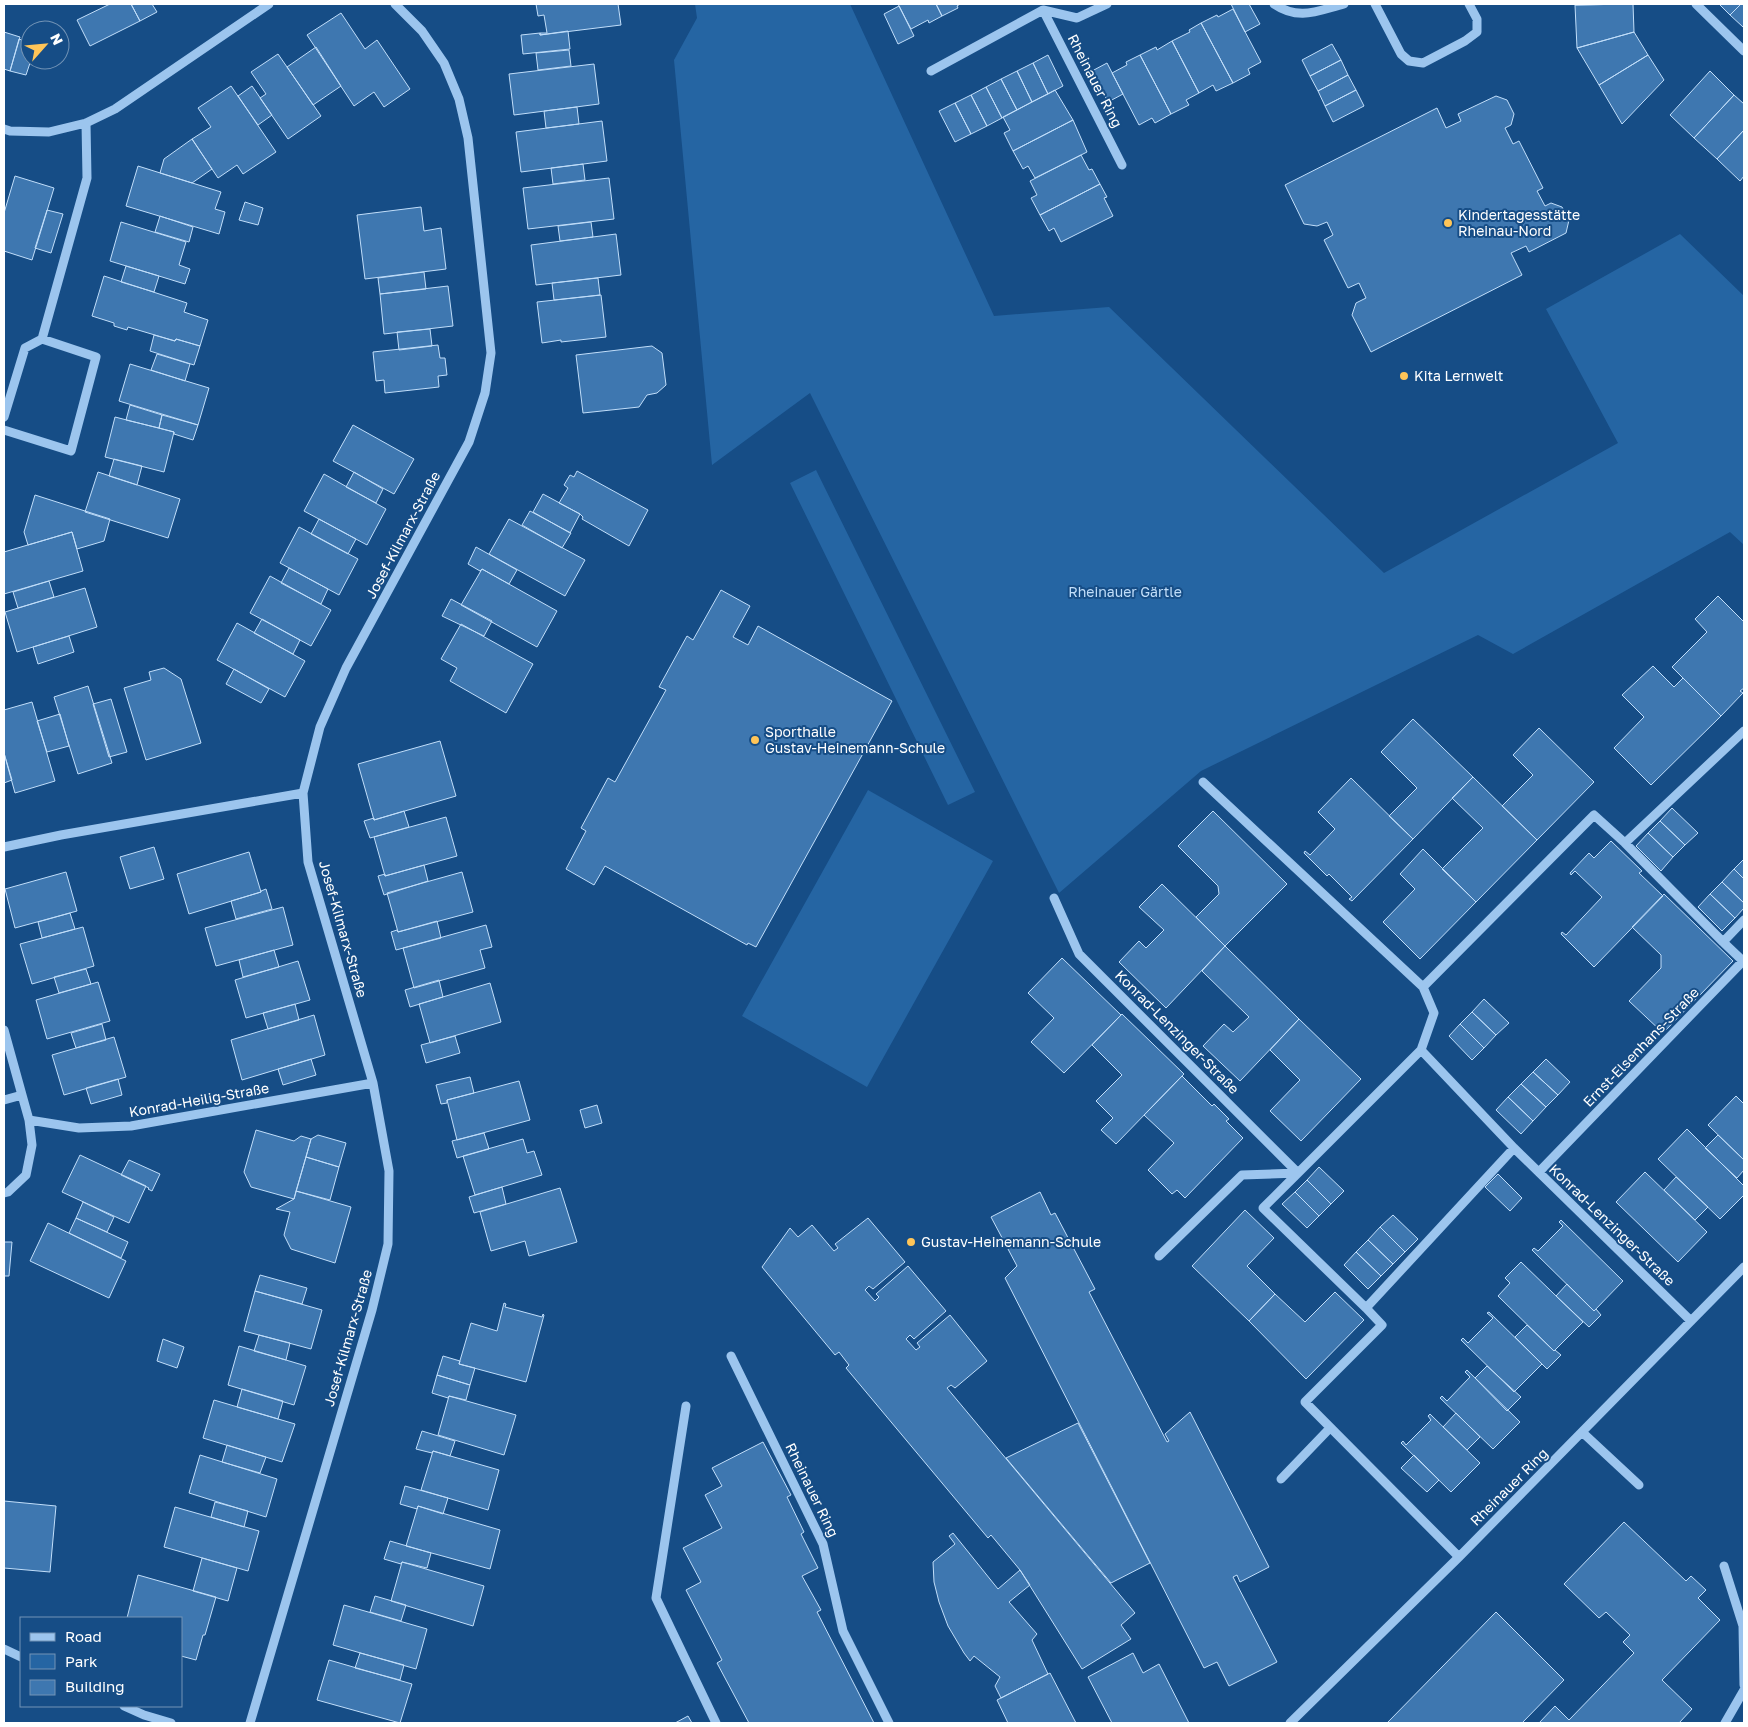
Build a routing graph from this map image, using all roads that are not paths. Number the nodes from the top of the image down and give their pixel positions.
1 (269, 4) edge
2 (395, 4) edge
3 (1107, 4) edge
4 (1274, 4) edge
5 (1344, 4) edge
6 (1375, 4) edge
7 (1469, 4) edge
8 (1696, 4) edge
9 (1043, 10) junction
10 (1744, 51) edge
11 (930, 71) dead end
12 (86, 123) junction
13 (4, 129) edge
14 (1122, 165) dead end
15 (42, 339) junction
16 (4, 417) edge
17 (4, 430) edge
18 (1744, 731) edge
19 (1203, 782) dead end
20 (304, 793) junction
21 (1625, 843) junction
22 (4, 846) edge
23 (1054, 898) dead end
24 (1744, 920) edge
25 (1723, 942) junction
26 (1423, 987) junction
27 (4, 1030) edge
28 (1420, 1050) junction
29 (373, 1083) junction
30 (22, 1095) junction
31 (4, 1100) edge
32 (28, 1120) junction
33 (1514, 1148) junction
34 (1539, 1172) junction
35 (1298, 1173) junction
36 (4, 1193) edge
37 (1159, 1256) dead end
38 (1744, 1267) edge
39 (1366, 1308) junction
40 (1691, 1322) junction
41 (731, 1356) dead end
42 (686, 1406) dead end
43 (1330, 1428) junction
44 (1582, 1432) junction
45 (1281, 1479) dead end
46 (1639, 1485) dead end
47 (1459, 1557) junction
48 (1724, 1566) dead end
49 (4, 1649) edge
50 (20, 1657) edge
51 (1744, 1685) edge
52 (1744, 1690) edge
53 (126, 1707) edge
54 (171, 1723) edge
55 (250, 1723) edge
56 (716, 1723) edge
57 (889, 1723) edge
58 (1290, 1723) edge
59 (1725, 1723) edge

1 - 12 street
2 - 20 street, Josef-Kilmarx-Straße
3 - 9 street, Rheinauer Ring
4 - 5 street
6 - 7 street
8 - 10 street
9 - 11 street
9 - 14 street, Rheinauer Ring
12 - 13 street
12 - 15 street
15 - 16 street
15 - 17 street
18 - 21 street
19 - 26 street
20 - 22 street
20 - 29 street, Josef-Kilmarx-Straße
21 - 25 street, Ernst-Elsenhans-Straße
21 - 26 street, Ernst-Elsenhans-Straße
23 - 35 street, Konrad-Lenzinger-Straße
24 - 25 street
25 - 34 street, Ernst-Elsenhans-Straße
26 - 28 street
27 - 30 street
28 - 33 street, Konrad-Lenzinger-Straße
28 - 35 street
29 - 32 street, Konrad-Heilig-Straße
29 - 55 street, Josef-Kilmarx-Straße
30 - 31 street
30 - 32 street
32 - 36 street
33 - 34 street, Konrad-Lenzinger-Straße
33 - 39 street
34 - 40 street, Konrad-Lenzinger-Straße
35 - 37 street
35 - 39 street
38 - 40 street, Rheinauer Ring
39 - 43 street
40 - 44 street, Rheinauer Ring
41 - 57 street, Rheinauer Ring
42 - 56 street
43 - 45 street
43 - 47 street
44 - 46 street
44 - 47 street, Rheinauer Ring
47 - 58 street, Rheinauer Ring
48 - 51 street
49 - 50 street
52 - 59 street
53 - 54 street

